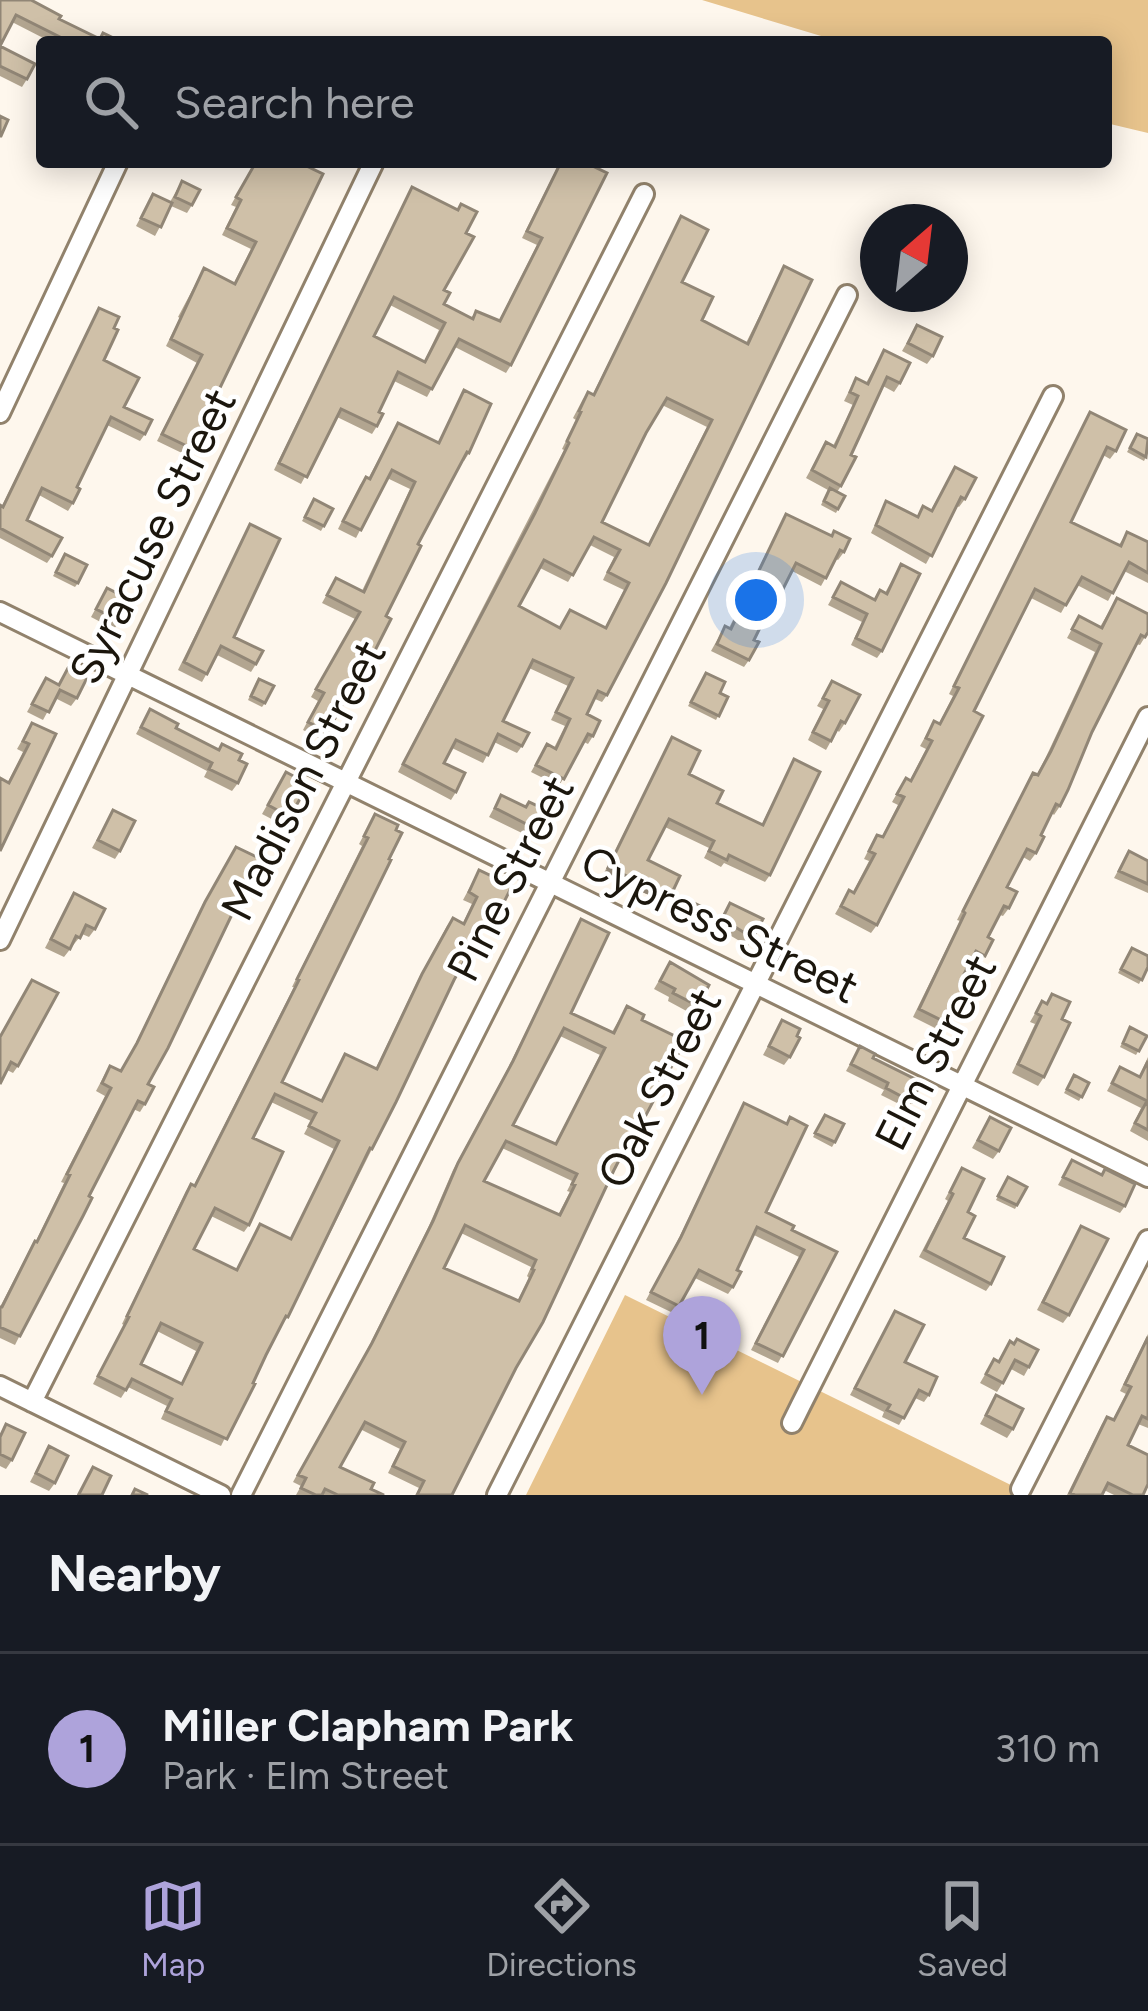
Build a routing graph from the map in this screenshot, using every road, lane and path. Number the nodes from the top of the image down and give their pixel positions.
1 (115, 168) edge
2 (371, 168) edge
3 (644, 194) dead end
4 (847, 295) dead end
5 (1053, 396) dead end
6 (0, 413) edge
7 (0, 612) edge
8 (129, 675) junction
9 (1148, 717) edge
10 (345, 784) junction
11 (550, 884) junction
12 (0, 940) edge
13 (755, 985) junction
14 (962, 1086) junction
15 (1148, 1177) edge
16 (1148, 1240) edge
17 (0, 1387) edge
18 (32, 1402) junction
19 (792, 1423) dead end
20 (1022, 1489) dead end
21 (221, 1495) edge
22 (241, 1495) edge
23 (497, 1495) edge

1 - 6 street
2 - 8 street, Syracuse Street
3 - 10 street, Madison Street
4 - 11 street, Pine Street
5 - 13 street, Oak Street
7 - 8 street, Cypress Street
8 - 10 street, Cypress Street
8 - 12 street, Syracuse Street
9 - 14 street, Elm Street
10 - 11 street, Cypress Street
10 - 18 street, Madison Street
11 - 13 street, Cypress Street
11 - 22 street, Pine Street
13 - 14 street, Cypress Street
13 - 23 street, Oak Street
14 - 15 street, Cypress Street
14 - 19 street, Elm Street
16 - 20 street
17 - 18 street
18 - 21 street

